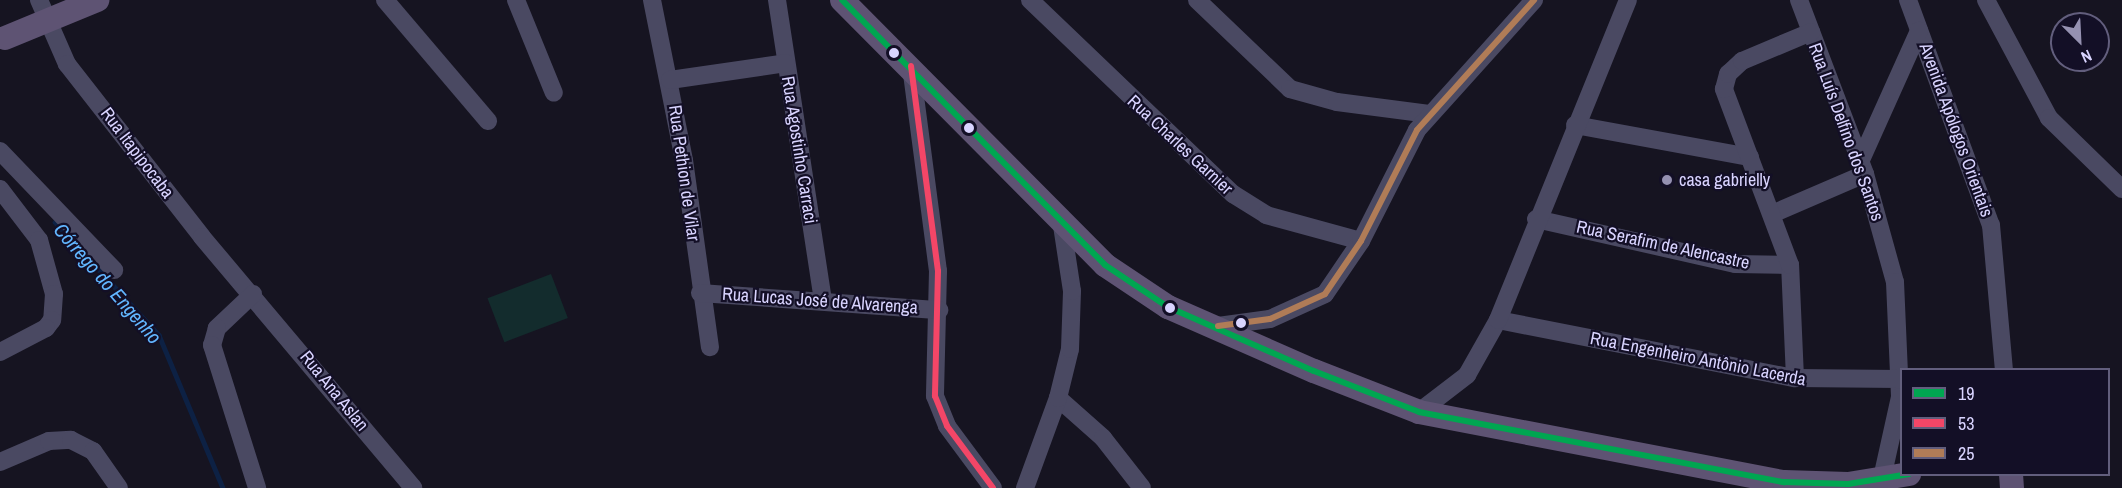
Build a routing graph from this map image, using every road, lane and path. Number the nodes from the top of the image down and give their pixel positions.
1 (97, 0) edge
2 (385, 0) edge
3 (516, 0) edge
4 (652, 0) edge
5 (777, 0) edge
6 (842, 0) edge
7 (1030, 0) edge
8 (1197, 0) edge
9 (1534, 0) edge
10 (1628, 0) edge
11 (1799, 0) edge
12 (1908, 0) edge
13 (1986, 0) edge
14 (47, 7) edge
15 (1919, 31) junction
16 (1811, 32) junction
17 (2, 40) edge
18 (786, 63) junction
19 (911, 66) junction
20 (670, 80) junction
21 (555, 93) dead end
22 (1429, 114) junction
23 (488, 121) dead end
24 (1575, 125) junction
25 (0, 151) edge
26 (1750, 157) junction
27 (1863, 168) junction
28 (0, 189) edge
29 (2122, 189) edge
30 (1772, 214) junction
31 (1536, 219) junction
32 (1062, 226) junction
33 (1361, 241) junction
34 (1790, 265) junction
35 (114, 270) dead end
36 (700, 293) junction
37 (253, 294) junction
38 (822, 299) junction
39 (939, 310) junction
40 (1498, 320) junction
41 (1218, 326) junction
42 (710, 347) dead end
43 (0, 352) edge
44 (2004, 368) edge
45 (1795, 378) junction
46 (1900, 379) edge
47 (1058, 398) junction
48 (1419, 412) junction
49 (0, 462) edge
50 (1900, 475) edge
51 (1882, 478) junction
52 (119, 488) edge
53 (256, 488) edge
54 (413, 488) edge
55 (993, 488) edge
56 (1025, 488) edge
57 (1142, 488) edge

1 - 14 main road
2 - 23 street
3 - 21 street
4 - 20 street, Rua Pethion de Vilar
5 - 18 street, Rua Agostinho Carraci
6 - 19 main road
7 - 33 street, Rua Charles Garnier
8 - 22 street
9 - 22 street
10 - 24 street
11 - 16 street, Rua Luís Delfino dos Santos
12 - 15 street, Avenida Apólogos Orientais
13 - 29 street
14 - 17 main road
14 - 37 street, Rua Itapipocaba
15 - 27 street
15 - 44 street, Avenida Apólogos Orientais
16 - 26 street
16 - 27 street, Rua Luís Delfino dos Santos
18 - 20 street
18 - 38 street, Rua Agostinho Carraci
19 - 32 main road
19 - 39 street
20 - 36 street, Rua Pethion de Vilar
22 - 33 street
24 - 26 street
24 - 31 street
25 - 35 street
26 - 30 street
27 - 30 street
27 - 46 street, Rua Luís Delfino dos Santos
28 - 43 street
30 - 34 street
31 - 34 street, Rua Serafim de Alencastre
31 - 40 street
32 - 41 main road
32 - 47 street
33 - 41 street
34 - 45 street
36 - 38 street, Rua Lucas José de Alvarenga
36 - 42 street, Rua Pethion de Vilar
37 - 53 street
37 - 54 street, Rua Ana Aslan
38 - 39 street, Rua Lucas José de Alvarenga
39 - 55 street
40 - 45 street, Rua Engenheiro Antônio Lacerda
40 - 48 street
41 - 48 main road
45 - 46 street, Rua Engenheiro Antônio Lacerda
46 - 51 street, Rua Luís Delfino dos Santos
47 - 56 street
47 - 57 street
48 - 51 main road
49 - 52 street
50 - 51 main road

